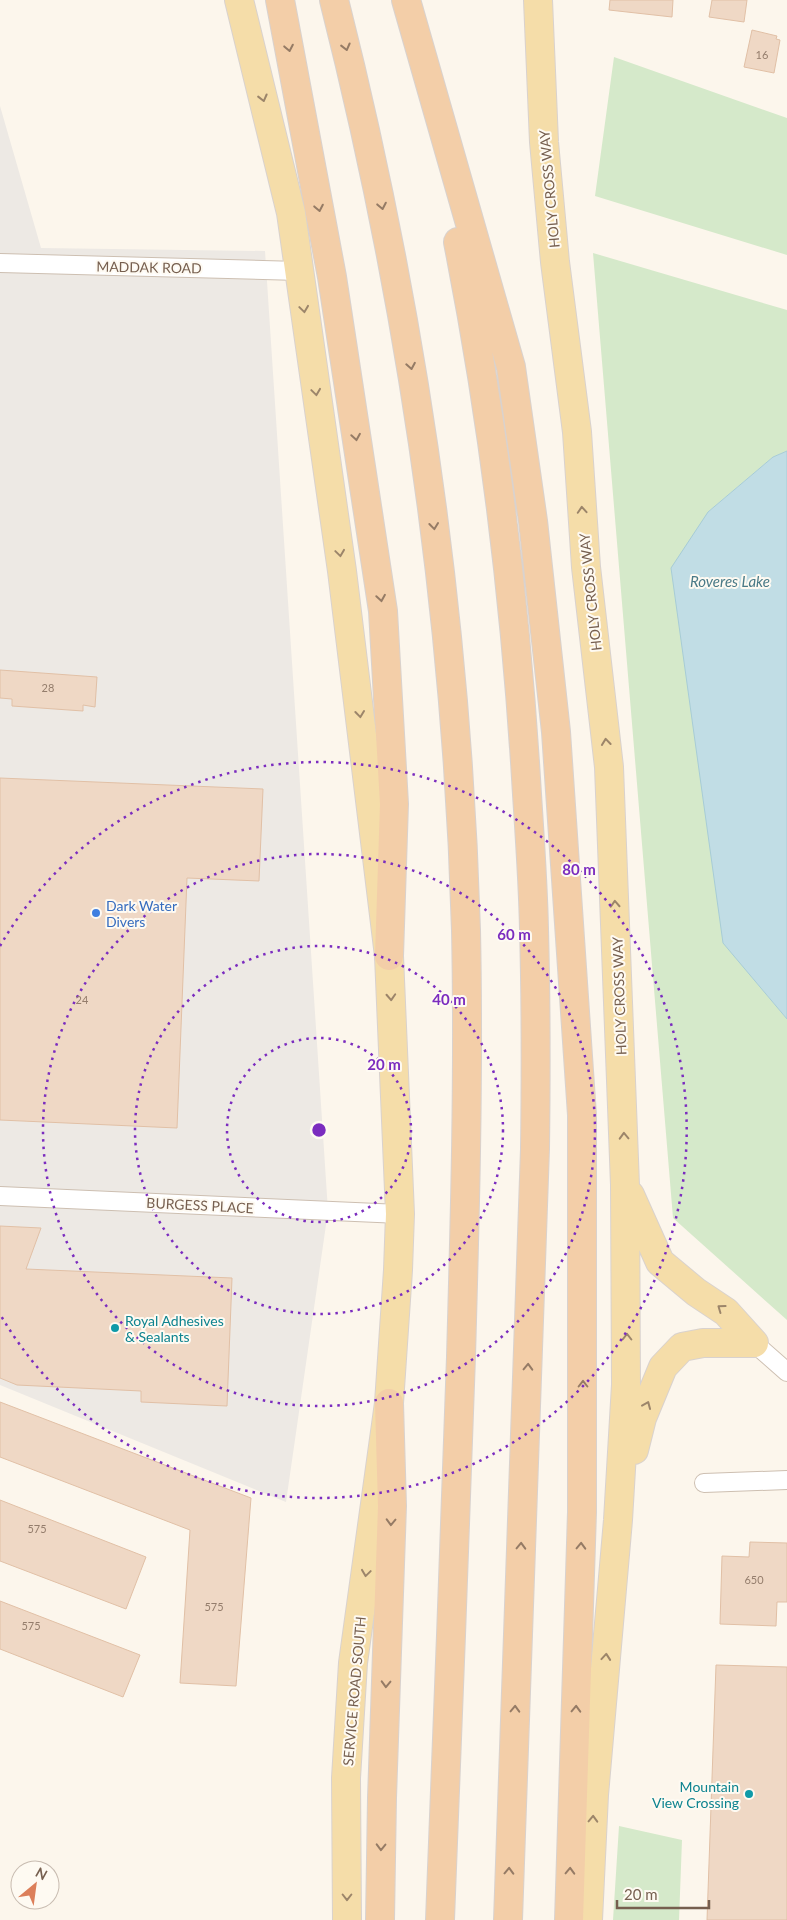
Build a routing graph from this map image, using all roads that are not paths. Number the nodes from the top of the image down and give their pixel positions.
1 (239, 0) edge
2 (280, 0) edge
3 (334, 0) edge
4 (405, 0) edge
5 (538, 0) edge
6 (0, 263) edge
7 (299, 271) junction
8 (389, 956) junction
9 (625, 1185) junction
10 (0, 1196) edge
11 (400, 1214) junction
12 (754, 1343) junction
13 (787, 1372) edge
14 (388, 1403) junction
15 (787, 1480) edge
16 (704, 1483) dead end
17 (618, 1520) junction
18 (347, 1920) edge
19 (380, 1920) edge
20 (440, 1920) edge
21 (508, 1920) edge
22 (569, 1920) edge
23 (588, 1920) edge

1 -> 7 main road, SERVICE ROAD SOUTH
2 -> 8 highway
3 -> 20 highway
21 -> 4 highway
22 -> 4 highway
9 -> 5 main road, HOLY CROSS WAY
6 - 7 lane, MADDAK ROAD
7 -> 8 main road, SERVICE ROAD SOUTH
8 -> 11 main road, SERVICE ROAD SOUTH
12 -> 9 main road
17 -> 9 main road, HOLY CROSS WAY
10 - 11 lane, BURGESS PLACE
11 - 14 main road, SERVICE ROAD SOUTH
12 - 13 lane
17 -> 12 main road
14 -> 18 main road, SERVICE ROAD SOUTH
14 -> 19 highway
15 - 16 lane
23 -> 17 main road

